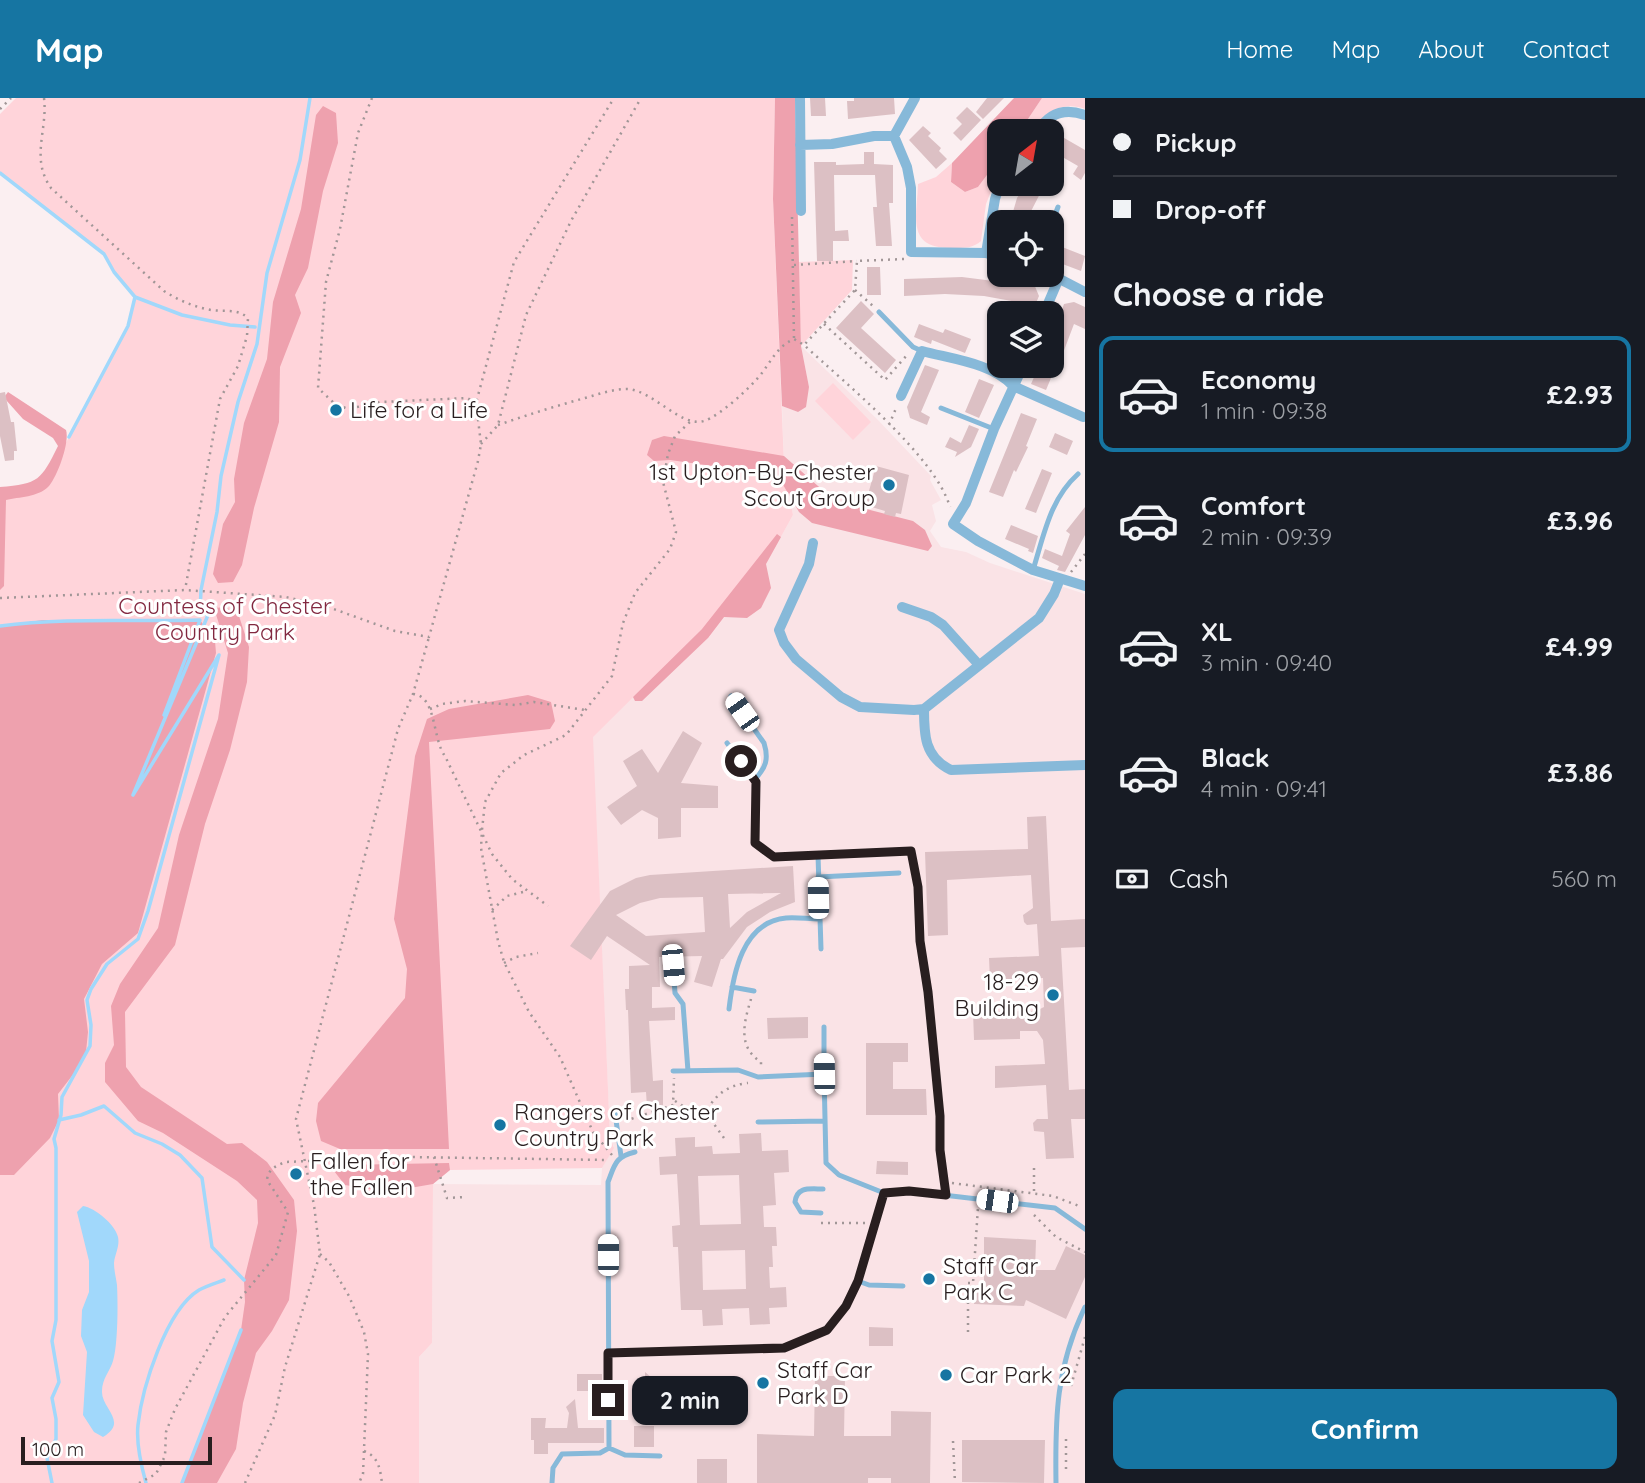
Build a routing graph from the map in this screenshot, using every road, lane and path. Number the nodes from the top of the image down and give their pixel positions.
1 (11, 98) edge
2 (44, 98) edge
3 (372, 98) edge
4 (614, 98) edge
5 (641, 98) edge
6 (800, 98) edge
7 (915, 98) edge
8 (0, 109) edge
9 (1085, 116) edge
10 (1051, 119) edge
11 (894, 136) junction
12 (800, 145) junction
13 (996, 196) edge
14 (1058, 207) dead end
15 (1057, 210) edge
16 (801, 211) dead end
17 (911, 252) junction
18 (986, 253) joint
19 (857, 261) junction
20 (793, 265) dead end
21 (1064, 281) edge
22 (855, 290) junction
23 (1085, 292) edge
24 (879, 312) joint
25 (824, 324) junction
26 (804, 345) junction
27 (918, 349) junction
28 (1017, 378) edge
29 (1013, 386) junction
30 (901, 396) joint
31 (475, 404) junction
32 (940, 408) dead end
33 (1084, 418) edge
34 (691, 421) junction
35 (498, 425) junction
36 (889, 425) junction
37 (994, 429) junction
38 (481, 443) junction
39 (1078, 474) dead end
40 (954, 521) junction
41 (813, 543) dead end
42 (1085, 554) edge
43 (1033, 570) junction
44 (1062, 580) junction
45 (1085, 586) edge
46 (185, 590) junction
47 (0, 598) edge
48 (902, 607) dead end
49 (429, 637) junction
50 (979, 665) junction
51 (413, 694) junction
52 (731, 696) dead end
53 (430, 709) junction
54 (924, 709) junction
55 (585, 710) junction
56 (727, 743) dead end
57 (1085, 765) edge
58 (754, 780) junction
59 (482, 830) junction
60 (818, 855) junction
61 (899, 873) dead end
62 (818, 877) junction
63 (527, 891) junction
64 (548, 906) dead end
65 (492, 910) junction
66 (819, 919) junction
67 (821, 948) dead end
68 (538, 953) dead end
69 (505, 963) junction
70 (673, 965) dead end
71 (732, 988) junction
72 (754, 991) dead end
73 (729, 1009) dead end
74 (824, 1027) dead end
75 (688, 1070) junction
76 (673, 1071) joint
77 (824, 1074) junction
78 (675, 1101) junction
79 (615, 1113) dead end
80 (706, 1113) dead end
81 (825, 1121) junction
82 (758, 1122) dead end
83 (615, 1123) junction
84 (635, 1152) dead end
85 (434, 1157) junction
86 (619, 1158) junction
87 (304, 1161) junction
88 (945, 1182) junction
89 (823, 1189) dead end
90 (884, 1193) junction
91 (946, 1195) junction
92 (466, 1197) dead end
93 (978, 1198) junction
94 (1079, 1206) dead end
95 (821, 1213) dead end
96 (821, 1223) dead end
97 (873, 1223) junction
98 (1085, 1229) edge
99 (320, 1254) junction
100 (858, 1281) junction
101 (903, 1286) dead end
102 (1085, 1307) edge
103 (968, 1332) dead end
104 (1085, 1337) edge
105 (608, 1353) junction
106 (1069, 1394) dead end
107 (1066, 1432) dead end
108 (953, 1441) dead end
109 (609, 1448) junction
110 (364, 1451) junction
111 (660, 1456) dead end
112 (1066, 1470) dead end
113 (139, 1483) edge
114 (245, 1483) edge
115 (359, 1483) edge
116 (382, 1483) edge
117 (552, 1483) edge
118 (955, 1483) edge
119 (1056, 1483) edge

1 - 8 path
2 - 46 path
3 - 31 path
4 - 31 path
5 - 35 path
6 - 12 street
7 - 11 street
9 - 10 street
11 - 12 street
11 - 17 street
12 - 16 street
13 - 18 street
14 - 15 lane
17 - 18 street
17 - 19 path
19 - 20 path
19 - 22 path
21 - 23 street
22 - 24 path
22 - 25 path
24 - 27 lane
25 - 26 path
25 - 27 path
26 - 34 path
26 - 36 path
27 - 29 street
27 - 30 street
28 - 29 street
29 - 33 street
29 - 37 street
30 - 36 path
31 - 38 path
32 - 37 lane
34 - 35 path
34 - 55 path
35 - 38 path
36 - 40 path
37 - 40 street
38 - 49 path
39 - 43 lane
40 - 43 street
41 - 54 street
42 - 44 path
43 - 44 street
44 - 45 street
44 - 50 street
46 - 47 path
46 - 49 path
48 - 50 street
49 - 51 path
50 - 54 street
51 - 53 path
51 - 87 path
52 - 58 lane
53 - 55 path
53 - 59 path
54 - 57 street
55 - 59 path
56 - 58 lane
58 - 60 lane
59 - 63 path
59 - 65 path
60 - 62 lane
60 - 88 lane
61 - 62 lane
62 - 66 lane
63 - 64 path
63 - 65 path
65 - 69 path
66 - 67 lane
66 - 71 lane
68 - 69 path
69 - 86 path
70 - 75 lane
71 - 72 lane
71 - 73 lane
74 - 77 lane
75 - 76 lane
75 - 77 lane
76 - 78 path
77 - 81 lane
78 - 80 path
78 - 83 path
79 - 83 lane
81 - 82 lane
81 - 90 lane
83 - 86 lane
84 - 86 lane
85 - 86 path
85 - 87 path
85 - 92 path
86 - 105 lane
87 - 99 path
87 - 113 path
88 - 91 lane
88 - 94 path
89 - 95 lane
90 - 91 lane
90 - 97 lane
91 - 93 lane
93 - 98 lane
93 - 103 path
96 - 97 path
97 - 100 lane
99 - 110 path
99 - 114 path
100 - 101 lane
100 - 105 lane
102 - 119 lane
104 - 106 path
105 - 109 lane
107 - 112 path
108 - 118 path
109 - 111 lane
109 - 117 lane
110 - 115 path
110 - 116 path

